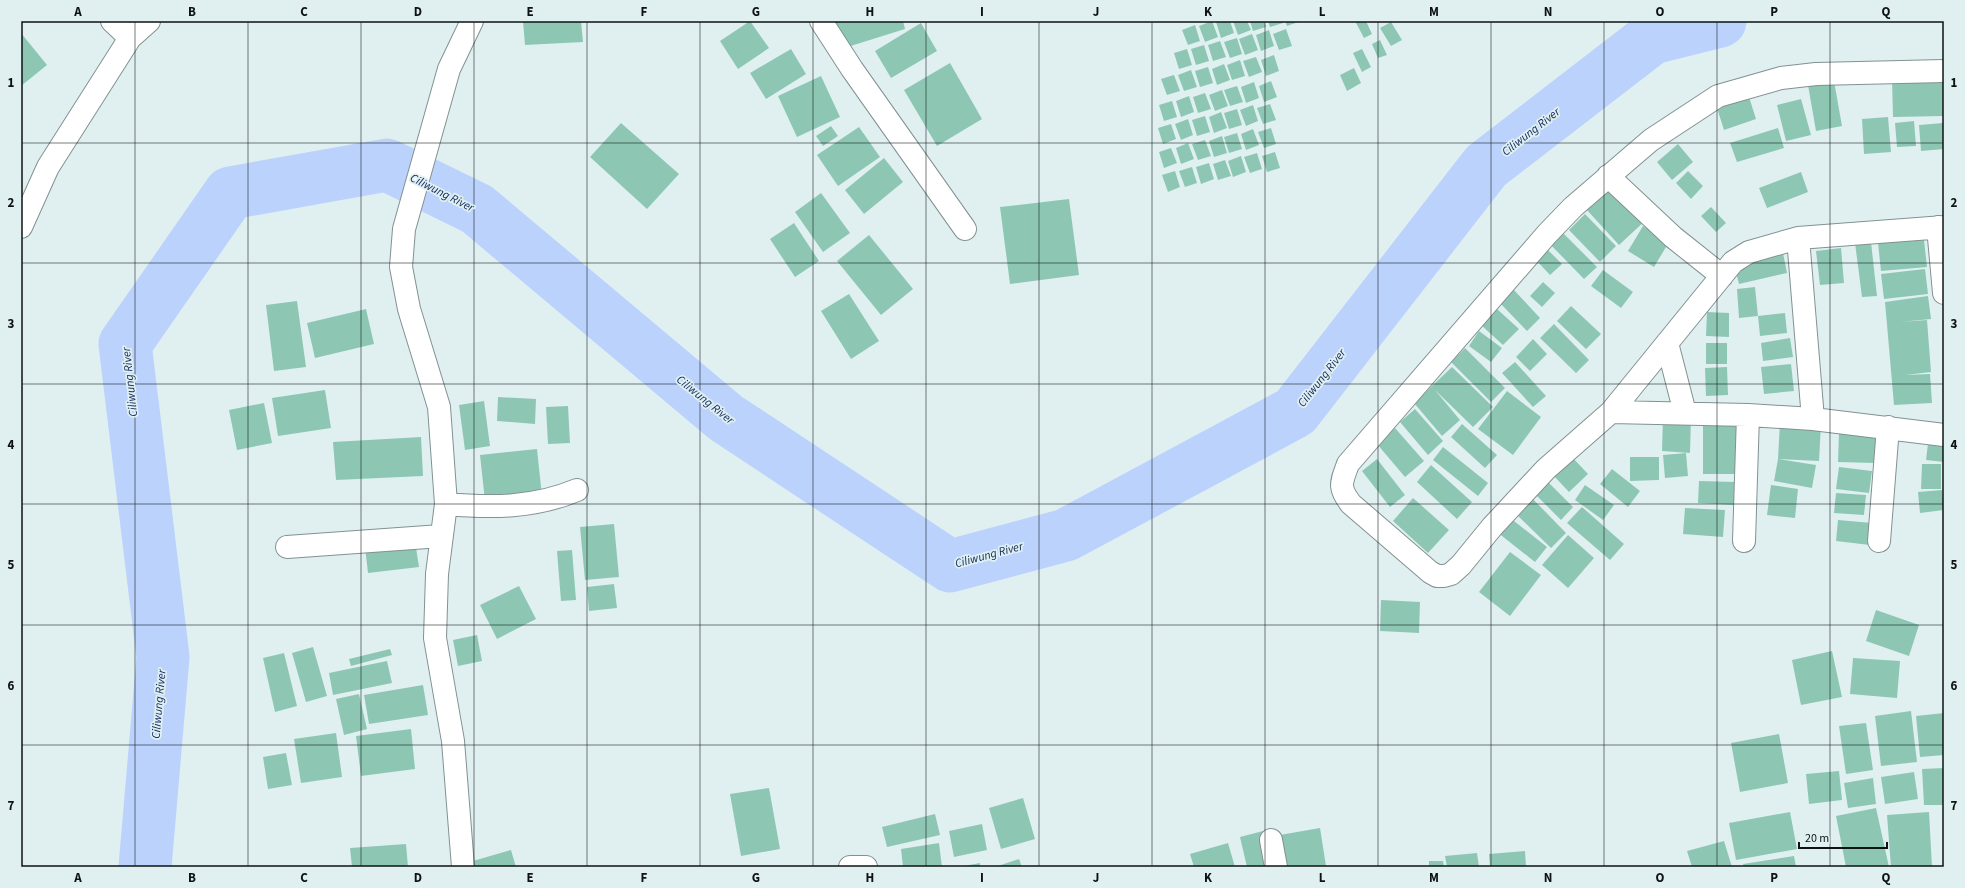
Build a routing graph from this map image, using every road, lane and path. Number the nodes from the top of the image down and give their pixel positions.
1 (112, 21) edge
2 (149, 21) edge
3 (472, 21) edge
4 (821, 21) edge
5 (130, 38) junction
6 (1944, 71) edge
7 (1608, 176) junction
8 (23, 216) edge
9 (1941, 227) edge
10 (965, 229) dead end
11 (1798, 238) junction
12 (1722, 276) junction
13 (1944, 293) edge
14 (1667, 343) junction
15 (1611, 412) junction
16 (1685, 413) junction
17 (1748, 415) junction
18 (1813, 419) junction
19 (1888, 427) junction
20 (1944, 435) edge
21 (577, 490) dead end
22 (446, 504) junction
23 (441, 536) junction
24 (1744, 541) dead end
25 (1879, 541) dead end
26 (287, 547) dead end
27 (1271, 840) dead end
28 (463, 867) edge
29 (850, 867) edge
30 (866, 867) edge
31 (1276, 867) edge

1 - 5 street
2 - 5 street
3 - 22 street
4 - 10 street
5 - 8 street
6 - 7 street
7 - 12 street
7 - 15 street
9 - 11 street
9 - 13 street
11 - 12 street
11 - 18 street
12 - 14 street
14 - 15 street
14 - 16 street
15 - 16 street
16 - 17 street
17 - 18 street
17 - 24 street
18 - 19 street
19 - 20 street
19 - 25 street
21 - 22 street
22 - 23 street
23 - 26 street
23 - 28 street
27 - 31 street
29 - 30 street

